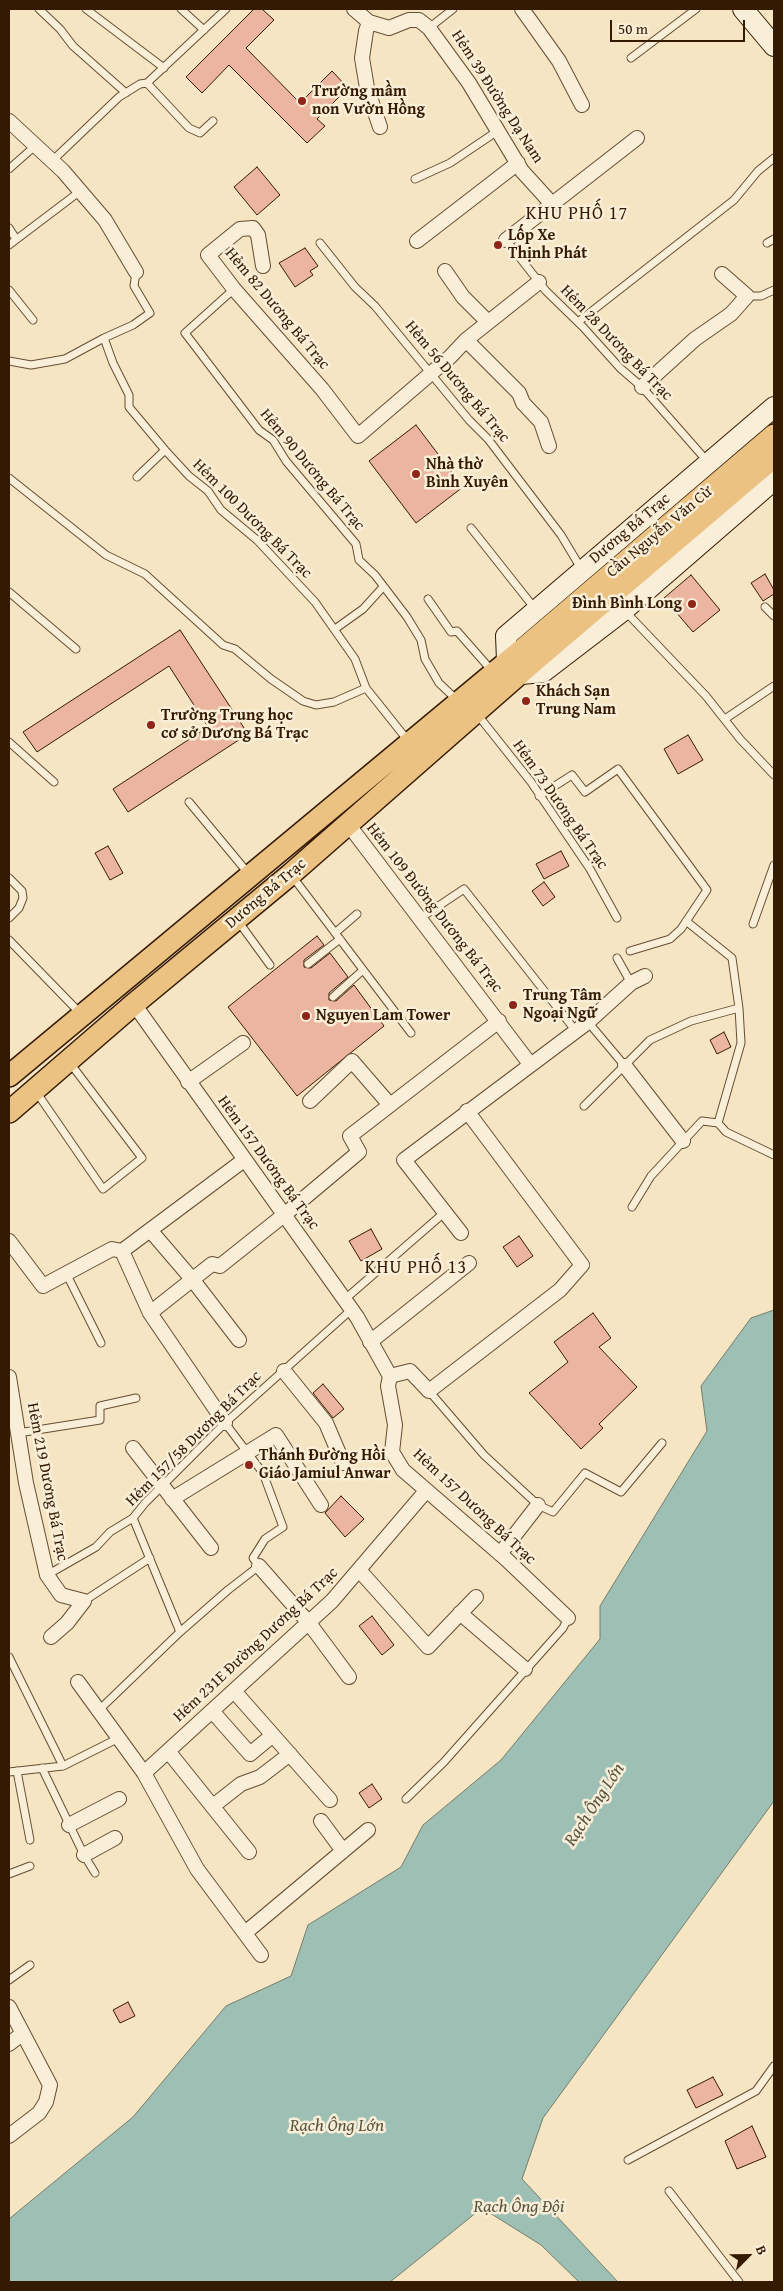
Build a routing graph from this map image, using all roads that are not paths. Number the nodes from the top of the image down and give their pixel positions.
1 (39, 9) edge
2 (86, 9) edge
3 (181, 9) edge
4 (226, 9) edge
5 (354, 9) edge
6 (522, 9) edge
7 (696, 9) edge
8 (743, 9) edge
9 (448, 10) edge
10 (369, 22) junction
11 (429, 28) junction
12 (204, 30) junction
13 (769, 35) edge
14 (631, 58) dead end
15 (164, 68) junction
16 (147, 84) junction
17 (126, 93) junction
18 (582, 105) dead end
19 (9, 121) edge
20 (213, 121) dead end
21 (380, 128) dead end
22 (499, 130) junction
23 (637, 138) dead end
24 (35, 146) junction
25 (774, 158) edge
26 (52, 161) junction
27 (518, 163) junction
28 (9, 169) edge
29 (415, 179) dead end
30 (79, 192) junction
31 (552, 204) junction
32 (9, 228) edge
33 (16, 239) junction
34 (774, 239) edge
35 (506, 240) joint
36 (418, 241) dead end
37 (320, 243) dead end
38 (766, 243) dead end
39 (9, 245) edge
40 (263, 266) dead end
41 (445, 271) dead end
42 (136, 272) joint
43 (722, 274) dead end
44 (539, 282) junction
45 (234, 289) junction
46 (9, 290) edge
47 (774, 290) edge
48 (747, 296) junction
49 (33, 320) dead end
50 (488, 322) junction
51 (578, 322) junction
52 (104, 338) junction
53 (466, 340) junction
54 (9, 361) edge
55 (432, 373) junction
56 (642, 387) junction
57 (774, 407) edge
58 (774, 435) edge
59 (549, 446) dead end
60 (166, 450) junction
61 (774, 457) edge
62 (708, 462) junction
63 (137, 477) dead end
64 (9, 478) edge
65 (774, 480) edge
66 (471, 528) dead end
67 (582, 570) junction
68 (383, 587) junction
69 (9, 592) edge
70 (428, 600) dead end
71 (765, 607) dead end
72 (536, 610) junction
73 (624, 610) junction
74 (774, 616) edge
75 (335, 629) junction
76 (76, 649) dead end
77 (516, 663) junction
78 (774, 686) edge
79 (366, 688) junction
80 (467, 706) junction
81 (725, 719) junction
82 (9, 742) edge
83 (409, 742) junction
84 (774, 775) edge
85 (54, 782) dead end
86 (539, 796) junction
87 (189, 802) dead end
88 (348, 824) junction
89 (774, 865) edge
90 (291, 874) junction
91 (250, 875) junction
92 (9, 878) edge
93 (357, 914) dead end
94 (9, 918) edge
95 (617, 918) dead end
96 (236, 919) junction
97 (419, 919) junction
98 (686, 921) junction
99 (754, 924) dead end
100 (335, 933) junction
101 (340, 939) junction
102 (9, 940) edge
103 (630, 951) dead end
104 (617, 958) dead end
105 (308, 964) dead end
106 (270, 965) dead end
107 (363, 970) junction
108 (645, 976) dead end
109 (631, 983) junction
110 (333, 997) dead end
111 (134, 1004) junction
112 (740, 1008) junction
113 (82, 1015) junction
114 (499, 1021) junction
115 (588, 1022) junction
116 (575, 1030) junction
117 (411, 1034) dead end
118 (243, 1043) dead end
119 (38, 1052) junction
120 (530, 1064) junction
121 (625, 1066) junction
122 (60, 1067) junction
123 (9, 1076) edge
124 (188, 1082) junction
125 (36, 1090) junction
126 (310, 1101) dead end
127 (390, 1105) junction
128 (584, 1106) dead end
129 (467, 1111) junction
130 (9, 1112) edge
131 (718, 1123) junction
132 (683, 1141) junction
133 (774, 1155) edge
134 (244, 1160) junction
135 (632, 1207) dead end
136 (445, 1212) junction
137 (284, 1215) junction
138 (150, 1230) junction
139 (460, 1233) dead end
140 (9, 1242) edge
141 (122, 1251) junction
142 (469, 1263) dead end
143 (66, 1273) junction
144 (192, 1279) junction
145 (348, 1305) junction
146 (150, 1313) junction
147 (239, 1340) dead end
148 (370, 1342) junction
149 (101, 1343) dead end
150 (284, 1370) junction
151 (390, 1376) junction
152 (9, 1377) edge
153 (429, 1391) junction
154 (136, 1398) dead end
155 (225, 1423) junction
156 (18, 1433) junction
157 (662, 1443) dead end
158 (132, 1448) dead end
159 (250, 1452) junction
160 (344, 1463) dead end
161 (162, 1487) junction
162 (426, 1491) junction
163 (172, 1499) junction
164 (321, 1505) dead end
165 (538, 1505) junction
166 (134, 1518) junction
167 (212, 1548) dead end
168 (500, 1554) junction
169 (150, 1558) junction
170 (258, 1566) junction
171 (359, 1570) junction
172 (47, 1575) junction
173 (476, 1597) dead end
174 (84, 1601) junction
175 (460, 1613) junction
176 (568, 1618) joint
177 (309, 1623) junction
178 (180, 1632) junction
179 (51, 1637) dead end
180 (9, 1657) edge
181 (525, 1669) junction
182 (349, 1677) dead end
183 (78, 1682) dead end
184 (234, 1691) junction
185 (99, 1710) junction
186 (212, 1711) junction
187 (273, 1735) junction
188 (119, 1738) junction
189 (168, 1751) junction
190 (290, 1754) junction
191 (63, 1766) junction
192 (42, 1768) junction
193 (17, 1771) junction
194 (9, 1772) edge
195 (144, 1773) junction
196 (119, 1799) dead end
197 (406, 1799) dead end
198 (330, 1800) dead end
199 (213, 1806) junction
200 (321, 1821) dead end
201 (69, 1825) junction
202 (368, 1830) dead end
203 (115, 1838) dead end
204 (30, 1840) dead end
205 (343, 1851) junction
206 (249, 1852) dead end
207 (84, 1855) junction
208 (30, 1866) dead end
209 (95, 1873) dead end
210 (9, 1874) edge
211 (245, 1933) junction
212 (261, 1955) dead end
213 (30, 1965) dead end
214 (9, 1980) edge
215 (9, 2007) edge
216 (22, 2034) junction
217 (9, 2044) edge
218 (774, 2066) edge
219 (9, 2136) edge
220 (628, 2160) dead end
221 (669, 2191) dead end
222 (740, 2282) edge

1 - 17 lane
2 - 15 lane
3 - 12 lane
4 - 12 lane
5 - 10 street
6 - 18 street
7 - 14 lane
8 - 13 street
9 - 11 lane
10 - 11 street, Hẻm 39 Đường Dạ Nam
10 - 21 street
11 - 22 street, Hẻm 39 Đường Dạ Nam
12 - 15 lane
15 - 16 lane
16 - 17 lane
16 - 20 lane
17 - 26 lane
19 - 24 street
22 - 27 street, Hẻm 39 Đường Dạ Nam
22 - 29 lane
23 - 31 street
24 - 26 street
24 - 28 lane
25 - 51 lane
26 - 30 street
27 - 31 street, Hẻm 39 Đường Dạ Nam
27 - 36 street
30 - 33 lane
30 - 42 street
31 - 35 street
32 - 33 lane
33 - 39 lane
34 - 38 lane
35 - 44 lane, Hẻm 28 Dương Bá Trạc
37 - 55 lane, Hẻm 56 Dương Bá Trạc
40 - 45 street, Hẻm 82 Dương Bá Trạc
41 - 50 street
42 - 52 lane
43 - 48 street
44 - 50 street
44 - 51 lane, Hẻm 28 Dương Bá Trạc
45 - 55 street, Hẻm 82 Dương Bá Trạc
45 - 68 lane, Hẻm 90 Dương Bá Trạc
46 - 49 lane
47 - 48 lane
48 - 56 street
50 - 53 street
51 - 56 lane, Hẻm 28 Dương Bá Trạc
52 - 54 lane
52 - 60 lane, Hẻm 100 Dương Bá Trạc
53 - 55 street
53 - 59 street
55 - 67 lane, Hẻm 56 Dương Bá Trạc
56 - 62 lane, Hẻm 28 Dương Bá Trạc
57 - 62 street, Dương Bá Trạc
58 - 77 main road, Cầu Nguyễn Văn Cừ
60 - 63 lane
60 - 75 lane, Hẻm 100 Dương Bá Trạc
61 - 77 main road, Cầu Nguyễn Văn Cừ
62 - 67 street, Dương Bá Trạc
64 - 79 lane
65 - 73 street
66 - 72 lane
67 - 72 street, Dương Bá Trạc
68 - 75 lane
68 - 80 lane, Hẻm 90 Dương Bá Trạc
69 - 76 lane
70 - 77 lane
71 - 74 lane
72 - 77 street, Dương Bá Trạc
73 - 77 street
73 - 81 lane
75 - 79 lane, Hẻm 100 Dương Bá Trạc
77 - 80 main road, Dương Bá Trạc
78 - 81 lane
79 - 83 lane, Hẻm 100 Dương Bá Trạc
80 - 83 main road, Dương Bá Trạc
80 - 86 lane, Hẻm 73 Dương Bá Trạc
80 - 88 main road, Dương Bá Trạc
81 - 84 lane
82 - 85 lane
83 - 91 main road, Dương Bá Trạc
86 - 95 lane, Hẻm 73 Dương Bá Trạc
86 - 98 lane
87 - 91 lane
88 - 90 main road, Dương Bá Trạc
88 - 97 street, Hẻm 109 Đường Dương Bá Trạc
89 - 99 lane
90 - 96 main road, Dương Bá Trạc
90 - 100 lane
91 - 113 main road, Dương Bá Trạc
92 - 94 lane
93 - 100 lane
96 - 106 lane
96 - 111 main road, Dương Bá Trạc
97 - 114 street, Hẻm 109 Đường Dương Bá Trạc
97 - 116 lane
98 - 103 lane
98 - 112 lane
100 - 101 lane
101 - 105 lane
101 - 107 lane
102 - 113 lane
104 - 109 lane
107 - 110 lane
107 - 117 lane
108 - 109 street
109 - 115 street
111 - 122 main road, Dương Bá Trạc
111 - 124 street, Hẻm 157 Dương Bá Trạc
112 - 121 lane
112 - 131 lane
113 - 119 main road, Dương Bá Trạc
114 - 120 street, Hẻm 109 Đường Dương Bá Trạc
114 - 127 street
115 - 116 street
115 - 121 lane
116 - 120 street
118 - 124 street
119 - 122 main road
119 - 123 main road, Dương Bá Trạc
120 - 129 street
121 - 128 lane
121 - 132 street
122 - 125 main road, Dương Bá Trạc
122 - 125 lane
124 - 134 street, Hẻm 157 Dương Bá Trạc
125 - 130 main road, Dương Bá Trạc
126 - 127 street
127 - 137 street
129 - 136 street
129 - 153 street
131 - 132 lane
131 - 133 lane
132 - 135 lane
134 - 137 street, Hẻm 157 Dương Bá Trạc
134 - 138 street
136 - 139 street
136 - 145 lane, Hẻm 157/58 Dương Bá Trạc
137 - 144 street
137 - 145 street, Hẻm 157 Dương Bá Trạc
138 - 141 street
138 - 144 street
140 - 143 street
141 - 143 street
141 - 146 street
142 - 148 street
143 - 149 lane
144 - 146 street
144 - 147 street
145 - 148 street, Hẻm 157 Dương Bá Trạc
145 - 150 lane, Hẻm 157/58 Dương Bá Trạc
146 - 155 street
148 - 151 street, Hẻm 157 Dương Bá Trạc
150 - 155 lane, Hẻm 157/58 Dương Bá Trạc
150 - 160 street
151 - 153 street
151 - 162 street, Hẻm 157 Dương Bá Trạc
152 - 156 street, Hẻm 219 Dương Bá Trạc
153 - 165 lane
154 - 156 lane
155 - 159 lane
155 - 161 lane, Hẻm 157/58 Dương Bá Trạc
156 - 172 street, Hẻm 219 Dương Bá Trạc
157 - 165 lane
158 - 161 street
159 - 163 street
159 - 164 street
159 - 170 lane
161 - 163 street
161 - 166 lane, Hẻm 157/58 Dương Bá Trạc
162 - 168 street, Hẻm 157 Dương Bá Trạc
162 - 171 street, Hẻm 231E Đường Dương Bá Trạc
163 - 167 street
165 - 168 street
166 - 169 lane
166 - 172 lane, Hẻm 157/58 Dương Bá Trạc
168 - 176 street, Hẻm 157 Dương Bá Trạc
169 - 174 lane
169 - 178 lane
170 - 177 street
170 - 178 lane
171 - 175 street
171 - 177 street, Hẻm 231E Đường Dương Bá Trạc
172 - 174 street, Hẻm 219 Dương Bá Trạc
173 - 175 street
174 - 179 street
175 - 181 street
176 - 181 lane, Hẻm 157 Dương Bá Trạc
177 - 182 street
177 - 184 street, Hẻm 231E Đường Dương Bá Trạc
178 - 185 lane
180 - 191 lane
181 - 197 lane, Hẻm 157 Dương Bá Trạc
183 - 185 street
184 - 186 street, Hẻm 231E Đường Dương Bá Trạc
184 - 187 street
185 - 188 street
186 - 187 street
186 - 189 street, Hẻm 231E Đường Dương Bá Trạc
187 - 190 street
188 - 191 lane
188 - 195 street
189 - 195 street, Hẻm 231E Đường Dương Bá Trạc
189 - 199 street
190 - 198 street
190 - 199 street
191 - 192 lane
192 - 193 lane
192 - 201 lane
193 - 194 lane
193 - 204 lane
195 - 211 street
196 - 201 street
199 - 206 street
200 - 205 street
201 - 207 lane
202 - 205 street
203 - 207 street
205 - 211 street
207 - 209 lane
208 - 210 lane
211 - 212 street
213 - 214 lane
215 - 216 street
216 - 217 street
216 - 219 street
218 - 220 lane
221 - 222 lane

